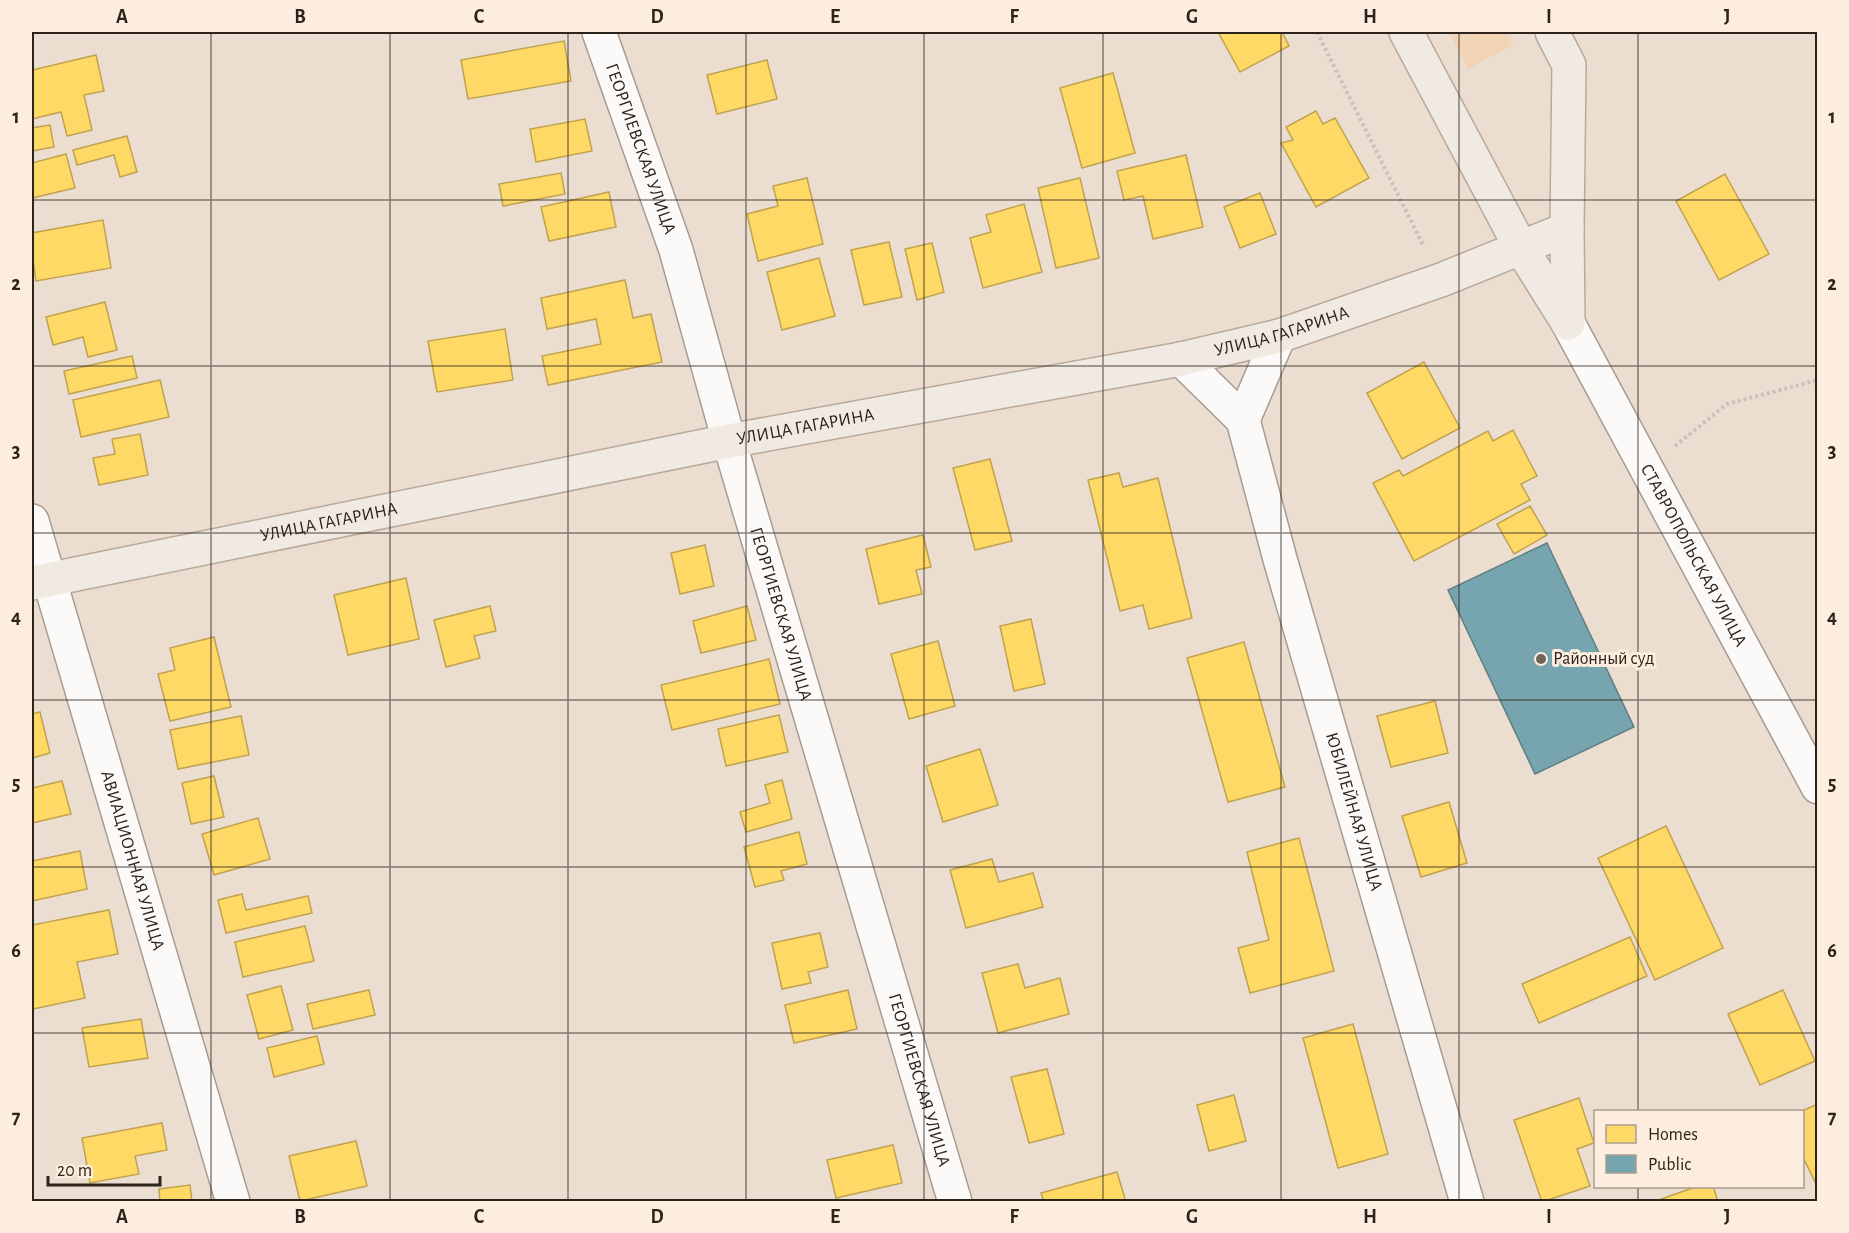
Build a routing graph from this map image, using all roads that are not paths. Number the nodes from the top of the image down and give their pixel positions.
1 (599, 32) edge
2 (1406, 32) edge
3 (1552, 32) edge
4 (1567, 229) junction
5 (1521, 248) junction
6 (1568, 323) junction
7 (1279, 336) junction
8 (1182, 359) junction
9 (1243, 420) junction
10 (729, 441) junction
11 (32, 521) edge
12 (41, 581) edge
13 (1818, 787) edge
14 (234, 1202) edge
15 (955, 1202) edge
16 (1467, 1202) edge

1 - 10 street, ГЕОРГИЕВСКАЯ УЛИЦА
2 - 5 main road, СТАВРОПОЛЬСКАЯ УЛИЦА
3 - 4 main road, СТАВРОПОЛЬСКАЯ УЛИЦА
4 - 5 main road, УЛИЦА ГАГАРИНА
4 - 6 main road, СТАВРОПОЛЬСКАЯ УЛИЦА
5 - 6 main road, СТАВРОПОЛЬСКАЯ УЛИЦА
5 - 7 main road, УЛИЦА ГАГАРИНА
6 - 13 street, СТАВРОПОЛЬСКАЯ УЛИЦА
7 - 8 main road, УЛИЦА ГАГАРИНА
7 - 9 street
8 - 9 street
8 - 10 main road, УЛИЦА ГАГАРИНА
9 - 16 street, ЮБИЛЕЙНАЯ УЛИЦА
10 - 12 main road, УЛИЦА ГАГАРИНА
10 - 15 street, ГЕОРГИЕВСКАЯ УЛИЦА
11 - 12 street, АВИАЦИОННАЯ УЛИЦА
12 - 14 street, АВИАЦИОННАЯ УЛИЦА

